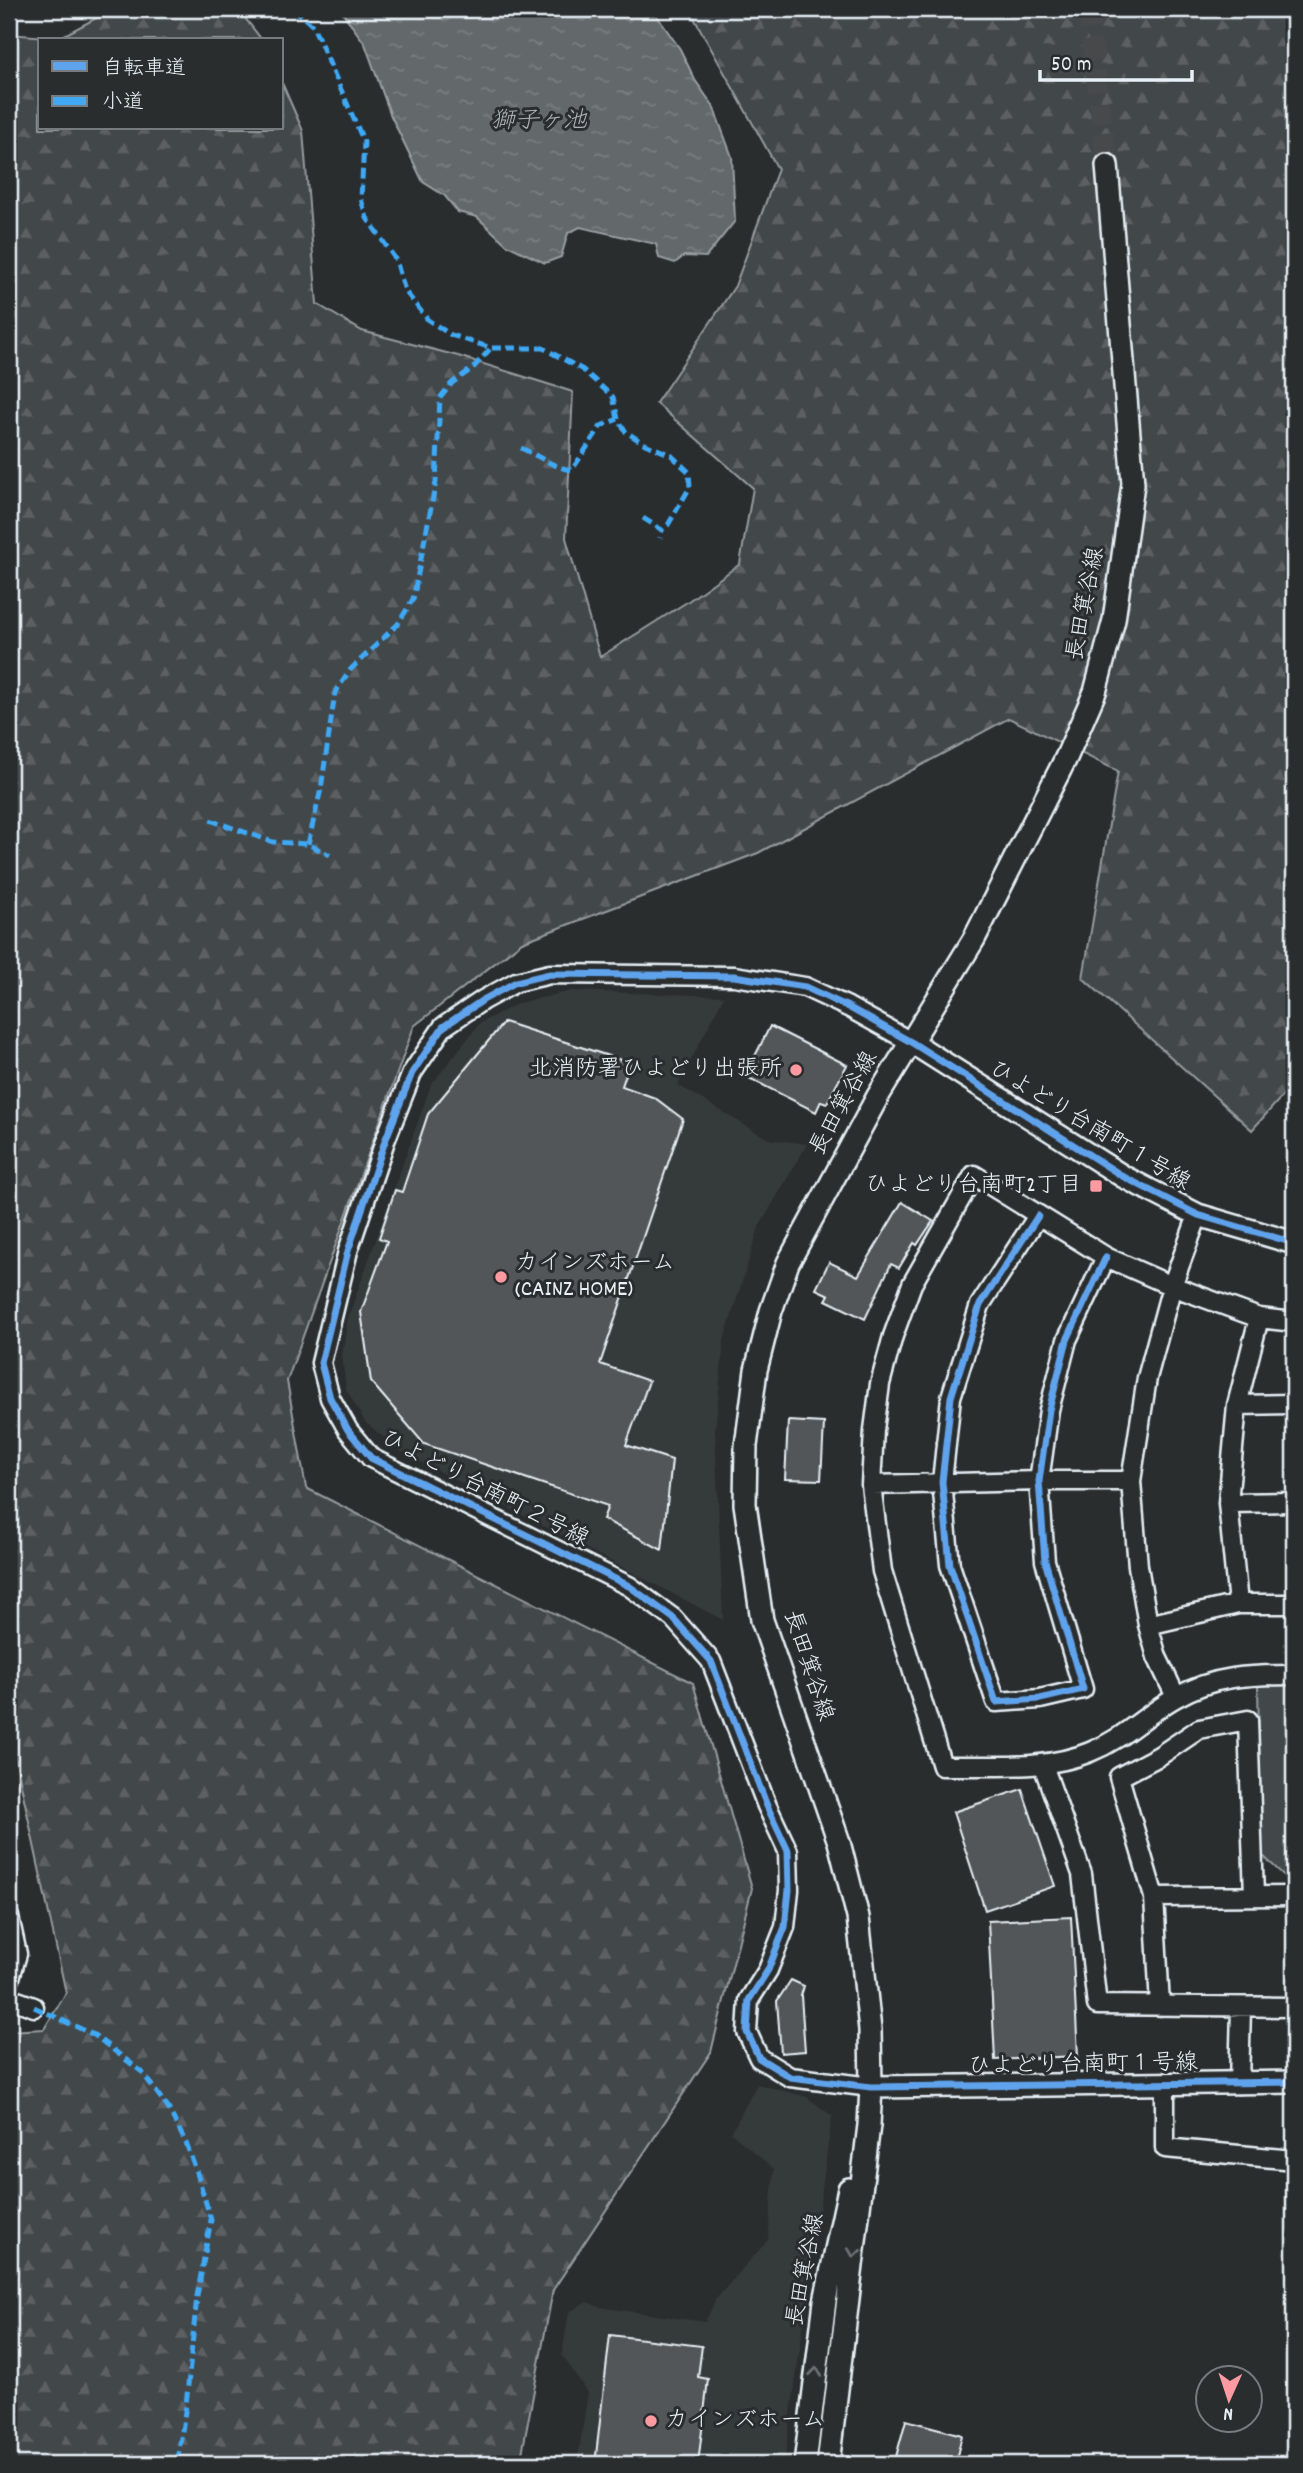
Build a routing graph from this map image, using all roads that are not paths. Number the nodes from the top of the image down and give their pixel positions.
1 (1107, 165) tunnel mouth
2 (911, 1042) junction
3 (1198, 1215) junction
4 (1038, 1216) junction
5 (1294, 1243) edge
6 (1106, 1257) junction
7 (1172, 1286) junction
8 (1259, 1318) junction
9 (1294, 1322) edge
10 (1294, 1404) edge
11 (1237, 1405) junction
12 (1039, 1481) junction
13 (1131, 1481) junction
14 (942, 1482) junction
15 (871, 1485) junction
16 (1228, 1503) junction
17 (1294, 1503) edge
18 (1238, 1604) junction
19 (1294, 1604) edge
20 (1148, 1625) junction
21 (1294, 1675) edge
22 (1175, 1698) junction
23 (1043, 1765) junction
24 (1254, 1896) junction
25 (1294, 1896) edge
26 (1154, 1897) junction
27 (9, 1917) edge
28 (9, 1980) edge
29 (9, 1998) edge
30 (1160, 2006) junction
31 (34, 2007) dead end
32 (1294, 2007) edge
33 (1241, 2008) junction
34 (1294, 2082) edge
35 (1240, 2084) junction
36 (1165, 2085) junction
37 (871, 2087) junction
38 (1294, 2161) edge
39 (805, 2464) edge
40 (828, 2464) edge

1 - 2 street, 長田箕谷線
2 - 3 street, ひよどり台南町１号線
2 - 37 street, 長田箕谷線
2 - 37 street, ひよどり台南町２号線
3 - 5 street, ひよどり台南町１号線
3 - 7 street
4 - 6 street
4 - 14 street
4 - 15 street
6 - 7 street
6 - 12 street
7 - 8 street
7 - 13 street
8 - 9 street
8 - 11 street
10 - 11 street
11 - 16 street
12 - 13 street
12 - 14 street
12 - 14 street
13 - 20 street
14 - 15 street
15 - 23 street
16 - 17 street
16 - 18 street
18 - 19 street
18 - 20 street
20 - 22 street
21 - 22 street
22 - 23 street
23 - 30 street
24 - 25 street
24 - 26 street
24 - 26 street
26 - 30 street
27 - 28 street
29 - 31 street
30 - 33 street
32 - 33 street
33 - 35 street
34 - 35 street, ひよどり台南町１号線
35 - 36 street, ひよどり台南町１号線
36 - 37 street, ひよどり台南町１号線
36 - 38 street
39 -> 37 street, 長田箕谷線
37 -> 40 street, 長田箕谷線

